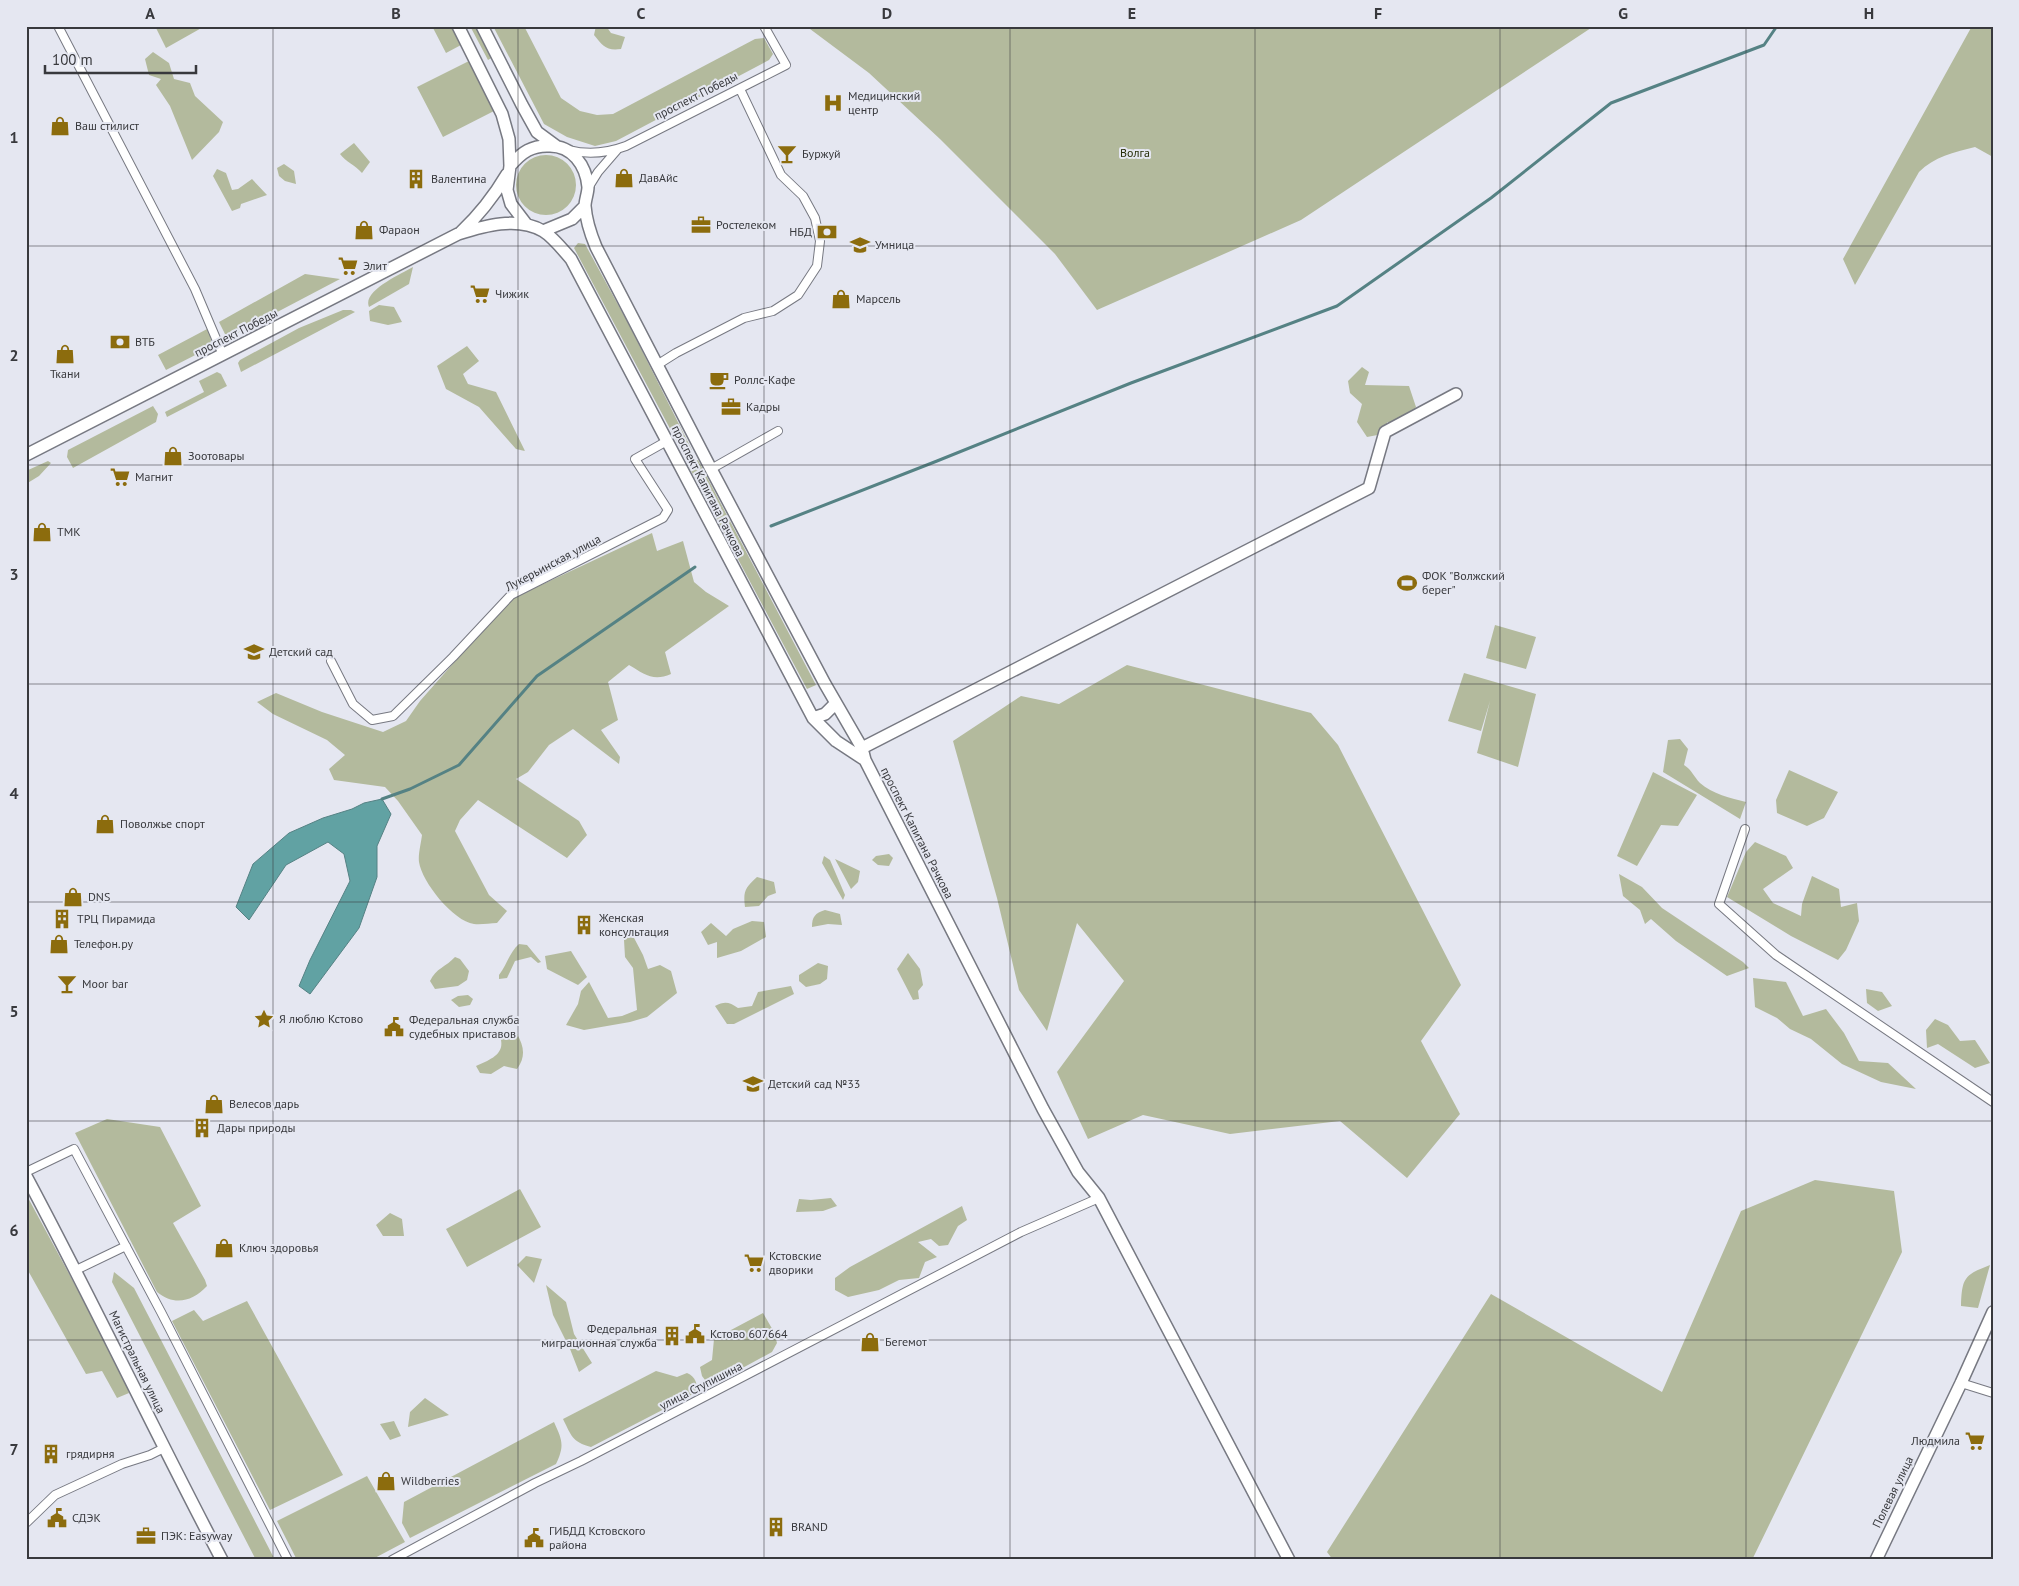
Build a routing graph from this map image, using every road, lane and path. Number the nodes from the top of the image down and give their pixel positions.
1 (58, 26) edge
2 (458, 26) edge
3 (482, 26) edge
4 (764, 26) edge
5 (740, 89) junction
6 (522, 105) junction
7 (502, 114) junction
8 (556, 146) junction
9 (569, 150) junction
10 (617, 150) junction
11 (509, 169) junction
12 (588, 188) junction
13 (585, 206) junction
14 (527, 225) junction
15 (542, 231) junction
16 (458, 234) junction
17 (223, 355) junction
18 (657, 365) junction
19 (1456, 394) dead end
20 (778, 431) dead end
21 (667, 442) junction
22 (26, 455) edge
23 (711, 469) junction
24 (331, 661) dead end
25 (836, 702) junction
26 (813, 718) junction
27 (862, 748) junction
28 (864, 760) junction
29 (1745, 829) dead end
30 (1993, 1102) edge
31 (26, 1172) edge
32 (26, 1176) edge
33 (1099, 1198) junction
34 (126, 1246) junction
35 (76, 1270) junction
36 (1993, 1312) edge
37 (1961, 1383) junction
38 (1993, 1393) edge
39 (164, 1448) junction
40 (26, 1523) edge
41 (222, 1560) edge
42 (288, 1560) edge
43 (392, 1560) edge
44 (1289, 1560) edge
45 (1876, 1560) edge

1 - 17 street
2 - 7 street
3 - 6 street
4 - 5 street, проспект Победы
5 - 10 street, проспект Победы
5 - 18 street
6 - 7 street
6 - 8 street
7 - 11 street
8 - 9 street
8 - 11 street
9 - 10 street
9 - 12 street
10 - 12 street
11 - 14 street
11 - 16 street
12 - 13 street
13 - 15 street
13 - 18 street
14 - 15 street
14 - 16 street
15 - 21 street, проспект Капитана Рачкова
16 - 17 street, проспект Победы
17 - 22 street, проспект Победы
18 - 23 street
19 - 27 street
20 - 23 street
21 - 24 street, Лукерьинская улица
21 - 26 street, проспект Капитана Рачкова
23 - 25 street
25 - 26 street
25 - 27 street
26 - 28 street, проспект Капитана Рачкова
27 - 28 street
28 - 33 street, проспект Капитана Рачкова
29 - 30 street
31 - 34 street
32 - 35 street, Магистральная улица
33 - 43 street, улица Ступишина
33 - 44 street, проспект Капитана Рачкова
34 - 35 street
34 - 42 street
35 - 39 street, Магистральная улица
36 - 37 street, Полевая улица
37 - 38 street
37 - 45 street, Полевая улица
39 - 40 street
39 - 41 street, Магистральная улица

